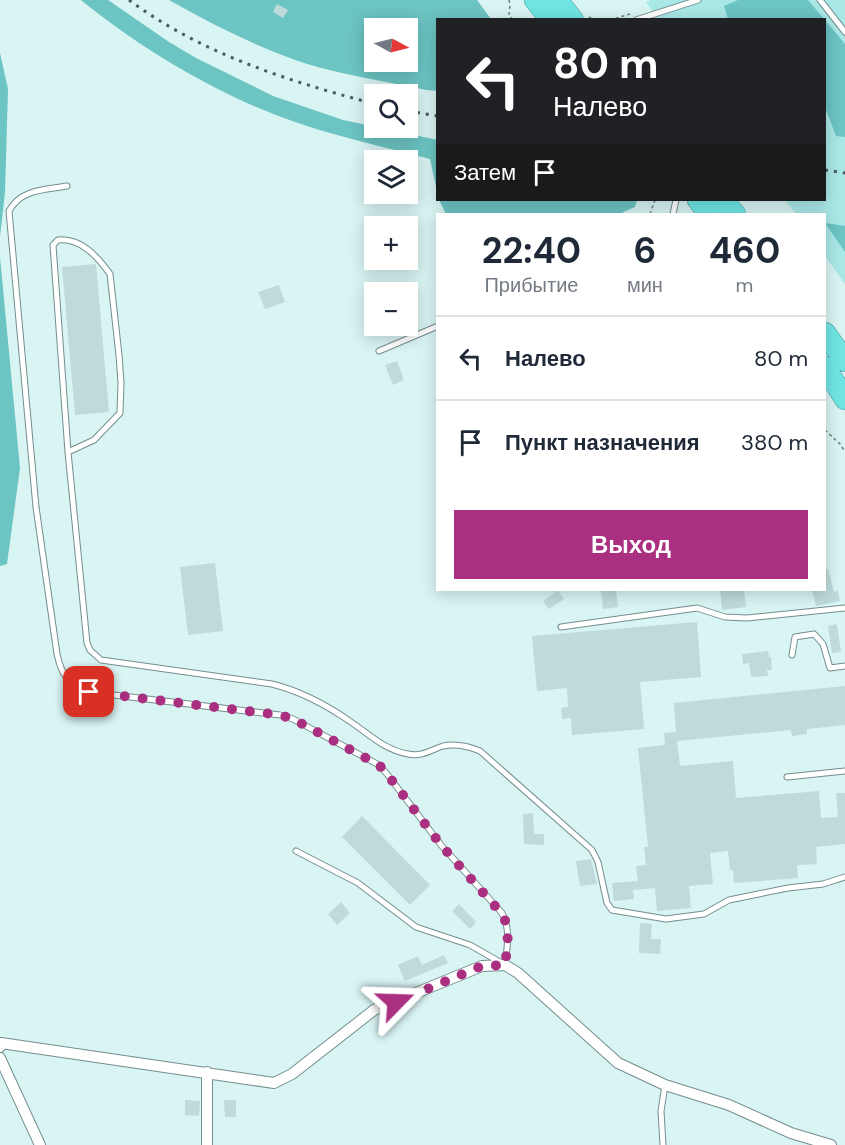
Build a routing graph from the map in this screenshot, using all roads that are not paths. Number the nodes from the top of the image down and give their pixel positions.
1 (535, 0) edge
2 (556, 0) edge
3 (698, 0) edge
4 (820, 0) edge
5 (566, 18) edge
6 (567, 18) edge
7 (642, 18) edge
8 (845, 32) edge
9 (67, 186) dead end
10 (699, 201) edge
11 (723, 201) edge
12 (709, 213) edge
13 (734, 213) edge
14 (436, 327) edge
15 (826, 334) edge
16 (379, 351) dead end
17 (845, 362) edge
18 (826, 369) edge
19 (845, 399) edge
20 (68, 453) junction
21 (845, 608) edge
22 (561, 627) dead end
23 (792, 655) dead end
24 (845, 666) edge
25 (845, 771) edge
26 (787, 777) dead end
27 (296, 851) dead end
28 (845, 877) edge
29 (505, 965) junction
30 (0, 1047) edge
31 (0, 1058) edge
32 (207, 1072) junction
33 (665, 1085) junction
34 (40, 1145) edge
35 (207, 1145) edge
36 (663, 1145) edge
37 (831, 1145) edge

1 - 5 highway
2 - 6 highway
3 - 7 lane
4 - 8 lane
9 - 29 lane
10 - 12 highway
11 - 13 highway
14 - 16 lane
15 - 17 highway
18 - 19 highway
20 - 20 lane
20 - 28 lane
21 - 22 lane
23 - 24 lane
25 - 26 lane
27 - 29 lane
29 - 32 street
29 - 33 street
30 - 32 street
31 - 34 street
32 - 35 street
33 - 36 lane
33 - 37 street

